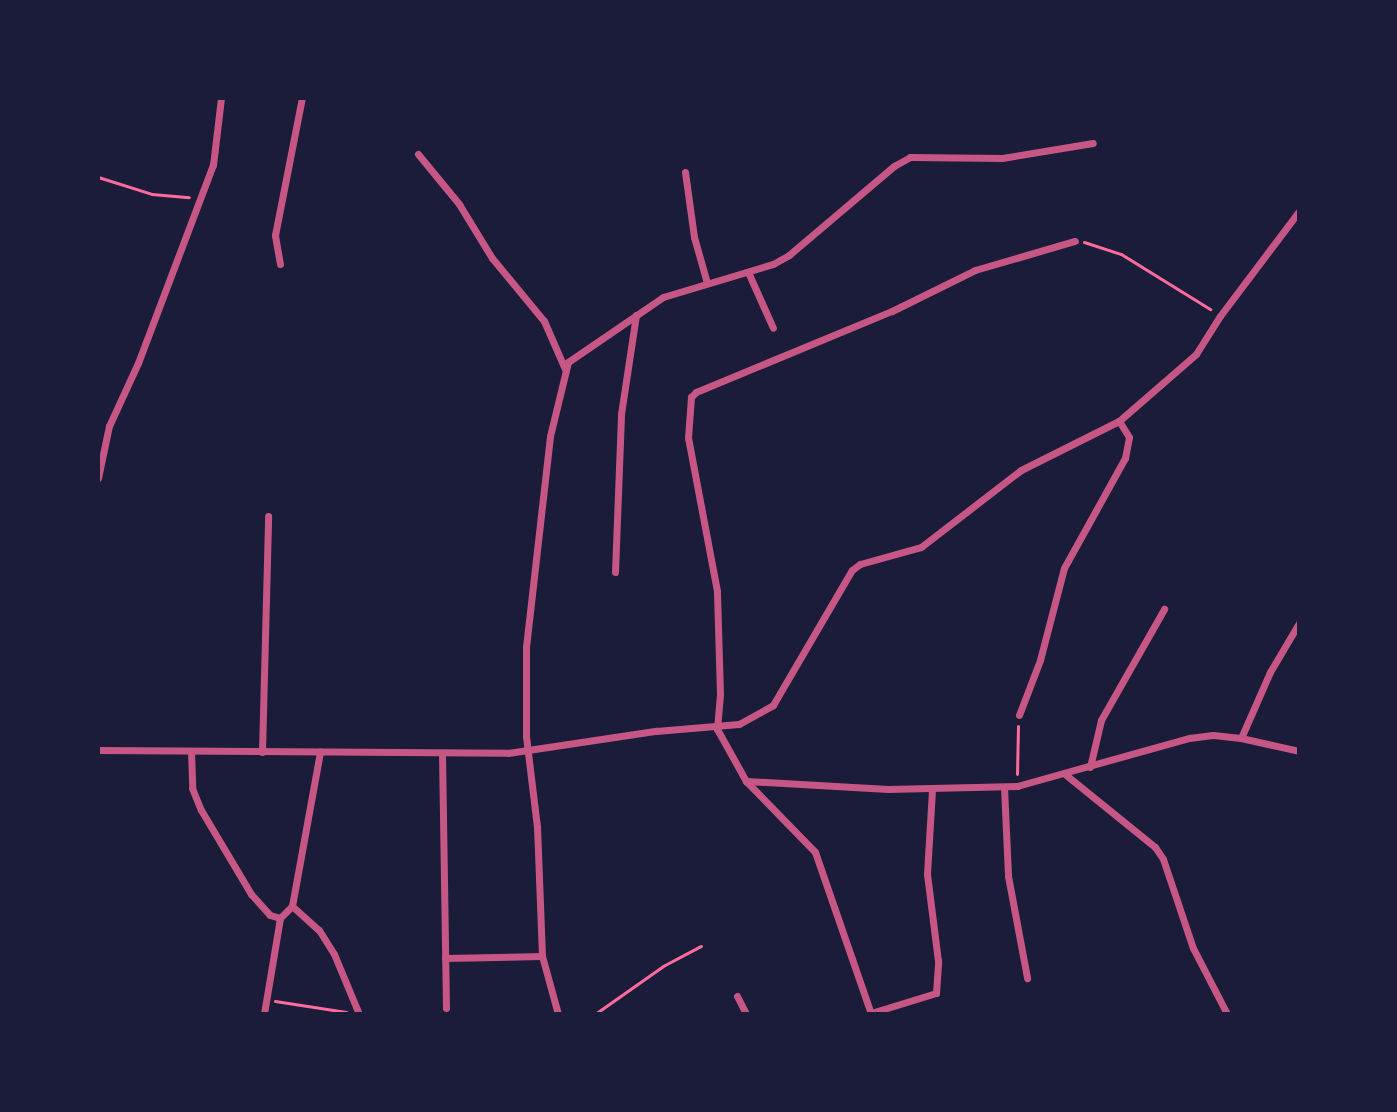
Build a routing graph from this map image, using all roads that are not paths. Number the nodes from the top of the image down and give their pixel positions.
1 (221, 98) edge
2 (302, 98) edge
3 (1093, 143) dead end
4 (418, 154) dead end
5 (685, 172) dead end
6 (1299, 211) edge
7 (1075, 241) road end
8 (280, 264) dead end
9 (748, 272) junction
10 (707, 283) junction
11 (636, 315) junction
12 (773, 328) dead end
13 (565, 369) junction
14 (1119, 421) junction
15 (98, 478) edge
16 (268, 516) dead end
17 (615, 572) dead end
18 (1164, 609) dead end
19 (1299, 623) edge
20 (1019, 715) road end
21 (717, 729) junction
22 (1241, 738) junction
23 (98, 750) edge
24 (191, 751) junction
25 (1299, 751) edge
26 (262, 752) junction
27 (320, 752) junction
28 (527, 752) junction
29 (442, 753) junction
30 (1090, 767) junction
31 (1066, 775) junction
32 (746, 781) junction
33 (1004, 787) junction
34 (932, 790) junction
35 (292, 906) junction
36 (280, 918) junction
37 (542, 956) junction
38 (445, 958) junction
39 (1027, 978) dead end
40 (737, 996) dead end
41 (446, 1008) dead end
42 (264, 1014) edge
43 (358, 1014) edge
44 (558, 1014) edge
45 (746, 1014) edge
46 (871, 1014) edge
47 (1227, 1014) edge

1 - 15 street
2 - 8 street
3 - 9 street
4 - 13 street
5 - 10 street
6 - 14 street
7 - 21 street
9 - 10 street
9 - 12 street
10 - 11 street
11 - 13 street
11 - 17 street
13 - 28 street
14 - 20 street
14 - 21 street
16 - 26 street
18 - 30 street
19 - 22 street
21 - 28 street
21 - 32 street
22 - 25 street
22 - 30 street
23 - 24 street
24 - 26 street
24 - 36 street
26 - 27 street
27 - 29 street
27 - 35 street
28 - 29 street
28 - 37 street
29 - 38 street
30 - 31 street
31 - 33 street
31 - 47 street
32 - 34 street
32 - 46 street
33 - 34 street
33 - 39 street
34 - 46 street
35 - 36 street
35 - 43 street
36 - 42 street
37 - 38 street
37 - 44 street
38 - 41 street
40 - 45 street

